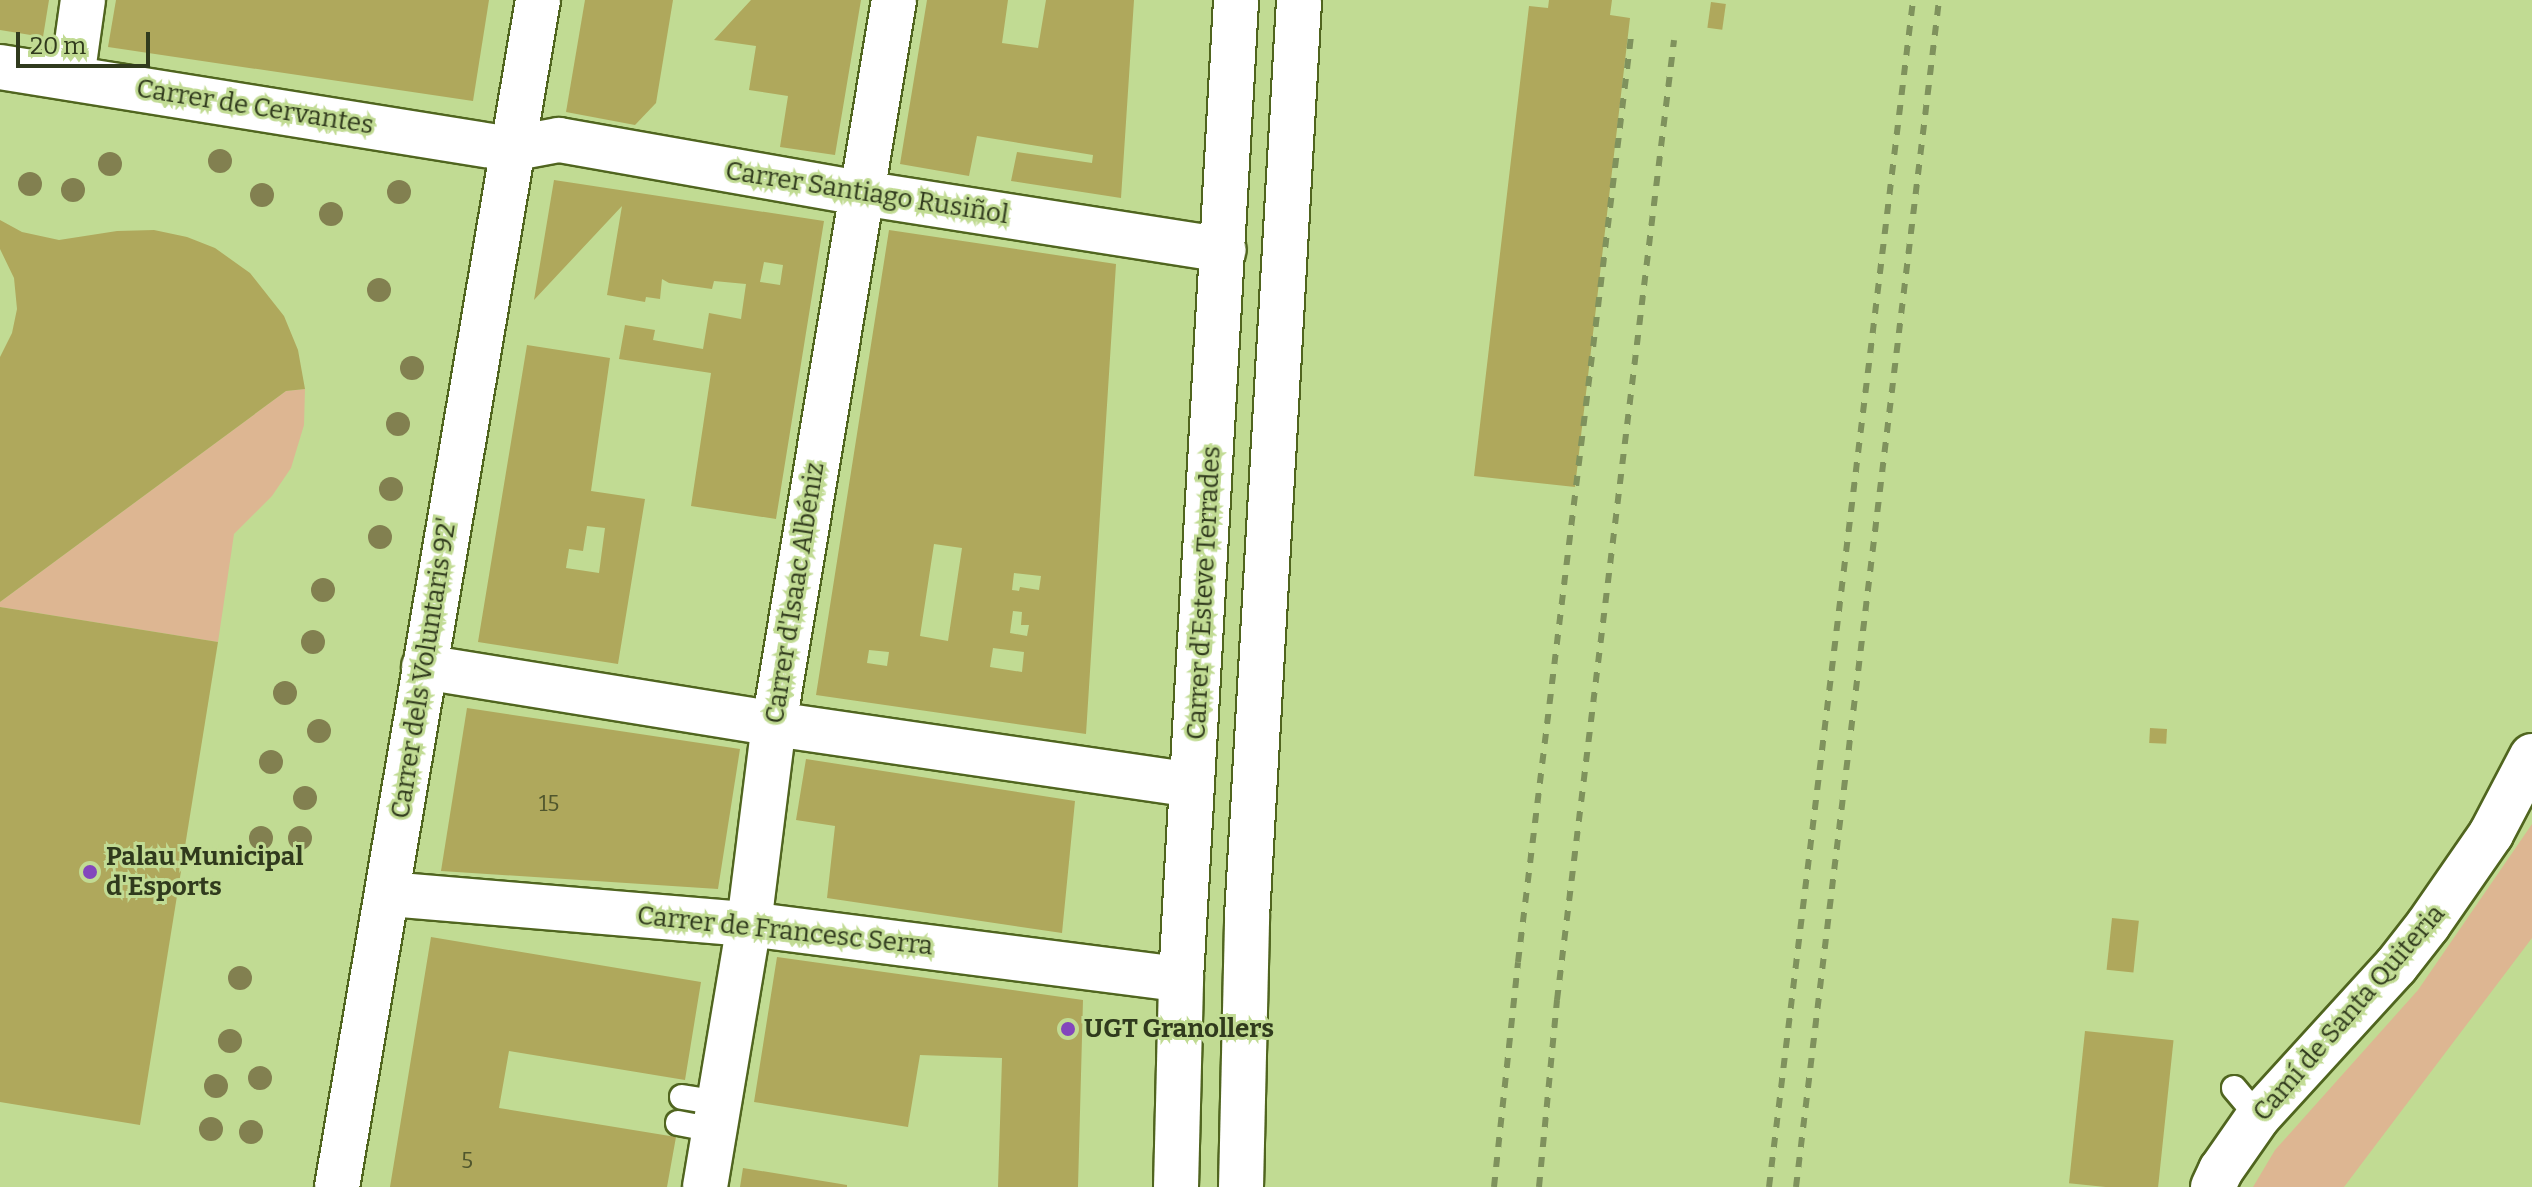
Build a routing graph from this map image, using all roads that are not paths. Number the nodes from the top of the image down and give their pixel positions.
1 (83, 0) edge
2 (538, 0) edge
3 (894, 0) edge
4 (1236, 0) edge
5 (1299, 0) edge
6 (0, 67) edge
7 (72, 78) junction
8 (510, 149) junction
9 (861, 193) junction
10 (1224, 250) junction
11 (424, 667) junction
12 (774, 724) junction
13 (2532, 756) edge
14 (1192, 785) junction
15 (388, 894) junction
16 (749, 924) junction
17 (1181, 979) junction
18 (337, 1187) edge
19 (705, 1187) edge
20 (1176, 1187) edge
21 (1241, 1187) edge
22 (2213, 1187) edge

1 - 7 street
2 - 8 street, Carrer dels Voluntaris 92'
3 - 9 street, Carrer d'Isaac Albéniz
4 - 10 street, Carrer d'Esteve Terrades
5 - 21 street
6 - 7 street, Carrer de Cervantes
7 - 8 street, Carrer de Cervantes
8 - 9 street, Carrer Santiago Rusiñol
8 - 11 street, Carrer dels Voluntaris 92'
9 - 10 street, Carrer Santiago Rusiñol
9 - 12 street, Carrer d'Isaac Albéniz
10 - 14 street, Carrer d'Esteve Terrades
11 - 12 street
11 - 15 street, Carrer dels Voluntaris 92'
12 - 14 street
12 - 16 street, Carrer d'Isaac Albéniz
13 - 22 street, Camí de Santa Quiteria
14 - 17 street, Carrer d'Esteve Terrades
15 - 16 street, Carrer de Francesc Serra
15 - 18 street, Carrer dels Voluntaris 92'
16 - 17 street, Carrer de Francesc Serra
16 - 19 street, Carrer d'Isaac Albéniz
17 - 20 street, Carrer d'Esteve Terrades

